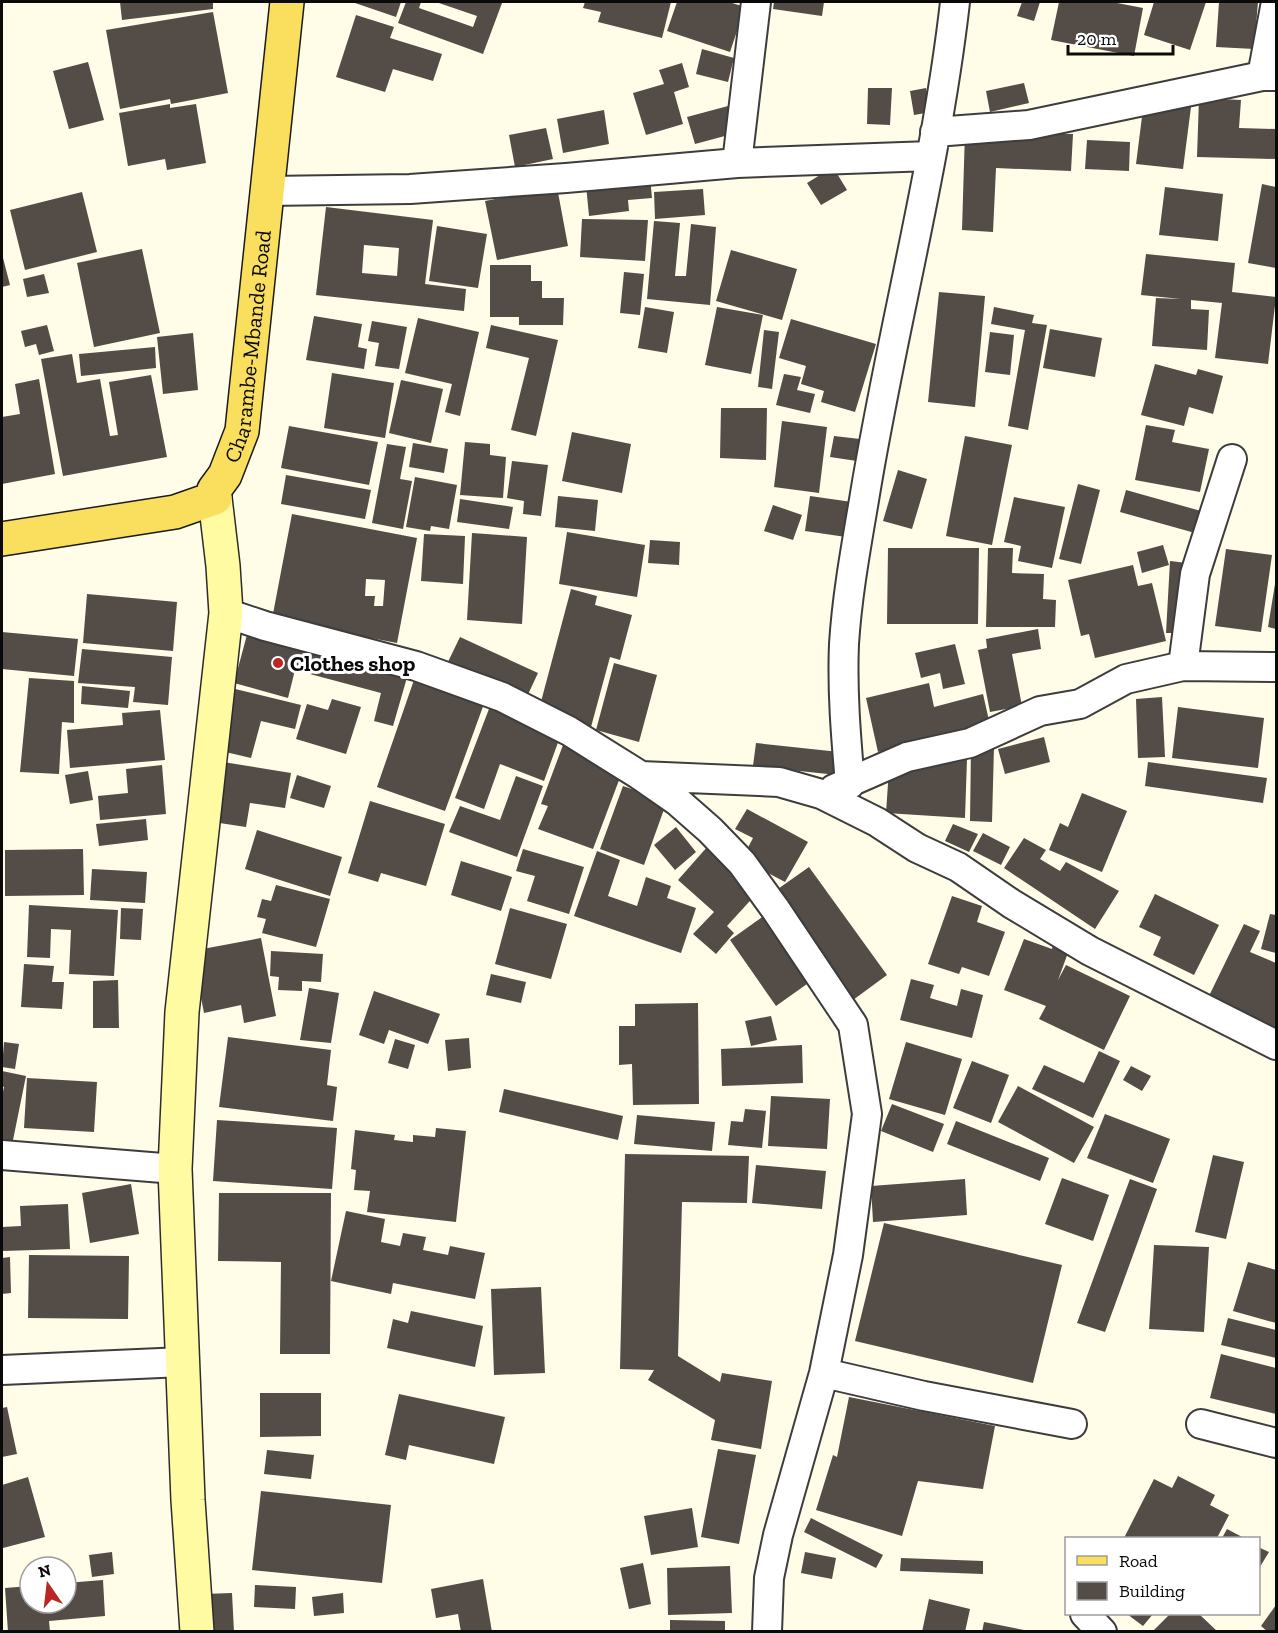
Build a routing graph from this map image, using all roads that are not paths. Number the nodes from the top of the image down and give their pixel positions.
1 (287, 2) edge
2 (756, 2) edge
3 (955, 2) edge
4 (1276, 2) edge
5 (1269, 76) edge
6 (933, 144) junction
7 (737, 163) junction
8 (267, 191) junction
9 (1232, 459) dead end
10 (214, 498) junction
11 (16, 537) edge
12 (226, 614) junction
13 (1183, 666) junction
14 (1276, 667) edge
15 (641, 776) junction
16 (850, 784) junction
17 (821, 794) junction
18 (1276, 1045) edge
19 (2, 1155) edge
20 (175, 1169) junction
21 (183, 1362) junction
22 (2, 1370) edge
23 (824, 1373) junction
24 (1072, 1424) dead end
25 (1201, 1424) dead end
26 (1276, 1443) edge
27 (1086, 1615) edge
28 (197, 1632) edge
29 (767, 1632) edge
30 (1102, 1632) edge

1 - 8 main road, Charambe-Mbande Road
2 - 7 street
3 - 6 street
4 - 5 street
5 - 6 street
6 - 7 street
6 - 16 street
7 - 8 street
8 - 10 main road, Charambe-Mbande Road
9 - 13 street
10 - 11 main road
10 - 12 street
12 - 15 street
12 - 20 street
13 - 14 street
13 - 16 street
15 - 17 street
15 - 23 street
16 - 17 street
17 - 18 street
19 - 20 street
20 - 21 street
21 - 22 street
21 - 28 street
23 - 24 street
23 - 29 street
25 - 26 street
27 - 30 street

